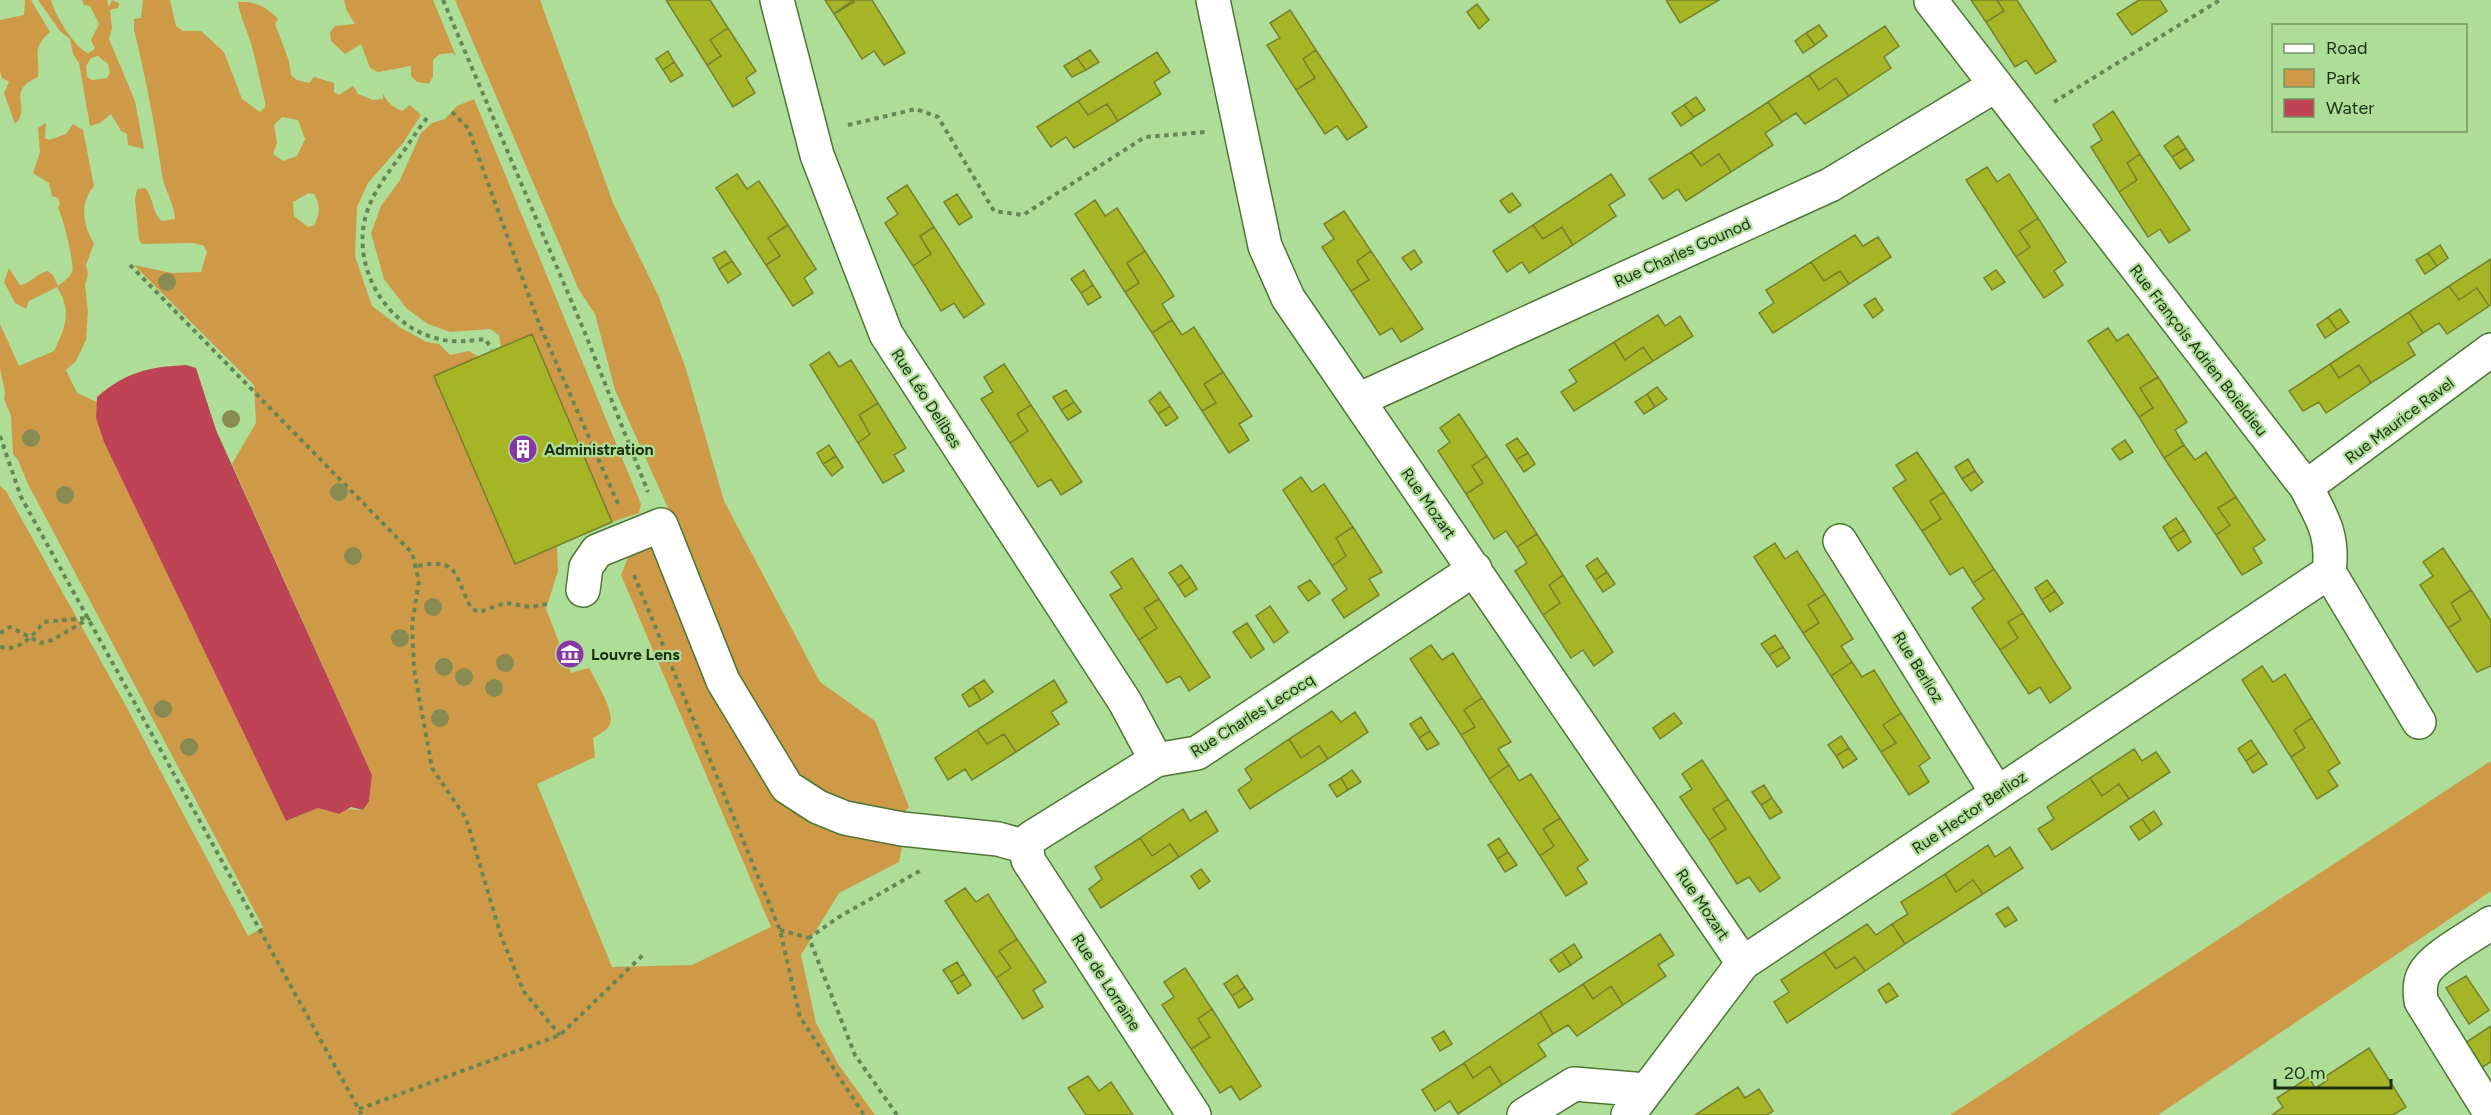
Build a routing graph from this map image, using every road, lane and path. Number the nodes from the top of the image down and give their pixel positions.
1 (443, 0) edge
2 (777, 0) edge
3 (1213, 0) edge
4 (2220, 0) edge
5 (1930, 1) edge
6 (1996, 85) junction
7 (452, 112) dead end
8 (427, 118) dead end
9 (2023, 121) junction
10 (1239, 129) junction
11 (812, 133) junction
12 (130, 265) dead end
13 (492, 349) dead end
14 (2491, 350) edge
15 (1358, 400) junction
16 (0, 436) edge
17 (2306, 487) junction
18 (661, 525) junction
19 (625, 540) junction
20 (1840, 541) dead end
21 (417, 566) junction
22 (1475, 569) junction
23 (2329, 572) junction
24 (584, 590) joint
25 (90, 618) junction
26 (0, 633) edge
27 (31, 638) junction
28 (0, 647) edge
29 (2419, 722) dead end
30 (1156, 760) junction
31 (1996, 793) junction
32 (1027, 847) junction
33 (927, 866) dead end
34 (2491, 923) edge
35 (780, 930) junction
36 (809, 938) junction
37 (645, 953) dead end
38 (1743, 963) junction
39 (560, 1035) junction
40 (1637, 1103) edge
41 (359, 1109) junction
42 (2491, 1114) edge
43 (363, 1115) edge
44 (864, 1115) edge
45 (897, 1115) edge
46 (1194, 1115) edge
47 (1524, 1115) edge

1 - 18 path
2 - 11 street, Rue Léo Delibes
3 - 10 street, Rue Mozart
4 - 9 path
5 - 6 street, Rue François Adrien Boieldieu
6 - 9 street, Rue François Adrien Boieldieu
6 - 15 street, Rue Charles Gounod
7 - 19 path
8 - 13 path
9 - 17 street, Rue François Adrien Boieldieu
10 - 11 path
10 - 15 street, Rue Mozart
11 - 30 street, Rue Léo Delibes
12 - 21 path
14 - 17 street, Rue Maurice Ravel
15 - 22 street, Rue Mozart
16 - 25 path
17 - 23 street, Rue François Adrien Boieldieu
18 - 19 street
18 - 32 street
19 - 24 street
19 - 35 path
20 - 31 street, Rue Berlioz
21 - 24 path
21 - 39 path
22 - 30 street, Rue Charles Lecocq
22 - 38 street, Rue Mozart
23 - 29 street
23 - 31 street, Rue Hector Berlioz
25 - 27 path
25 - 27 path
25 - 41 path
26 - 27 path
27 - 28 path
30 - 32 street, Rue Charles Lecocq
31 - 38 street, Rue Hector Berlioz
32 - 46 street, Rue de Lorraine
33 - 36 path
34 - 42 street
35 - 36 path
35 - 44 path
36 - 45 path
37 - 39 path
38 - 40 street, Rue Hector Berlioz
39 - 41 path
40 - 47 street, Rue Hector Berlioz
41 - 43 path

